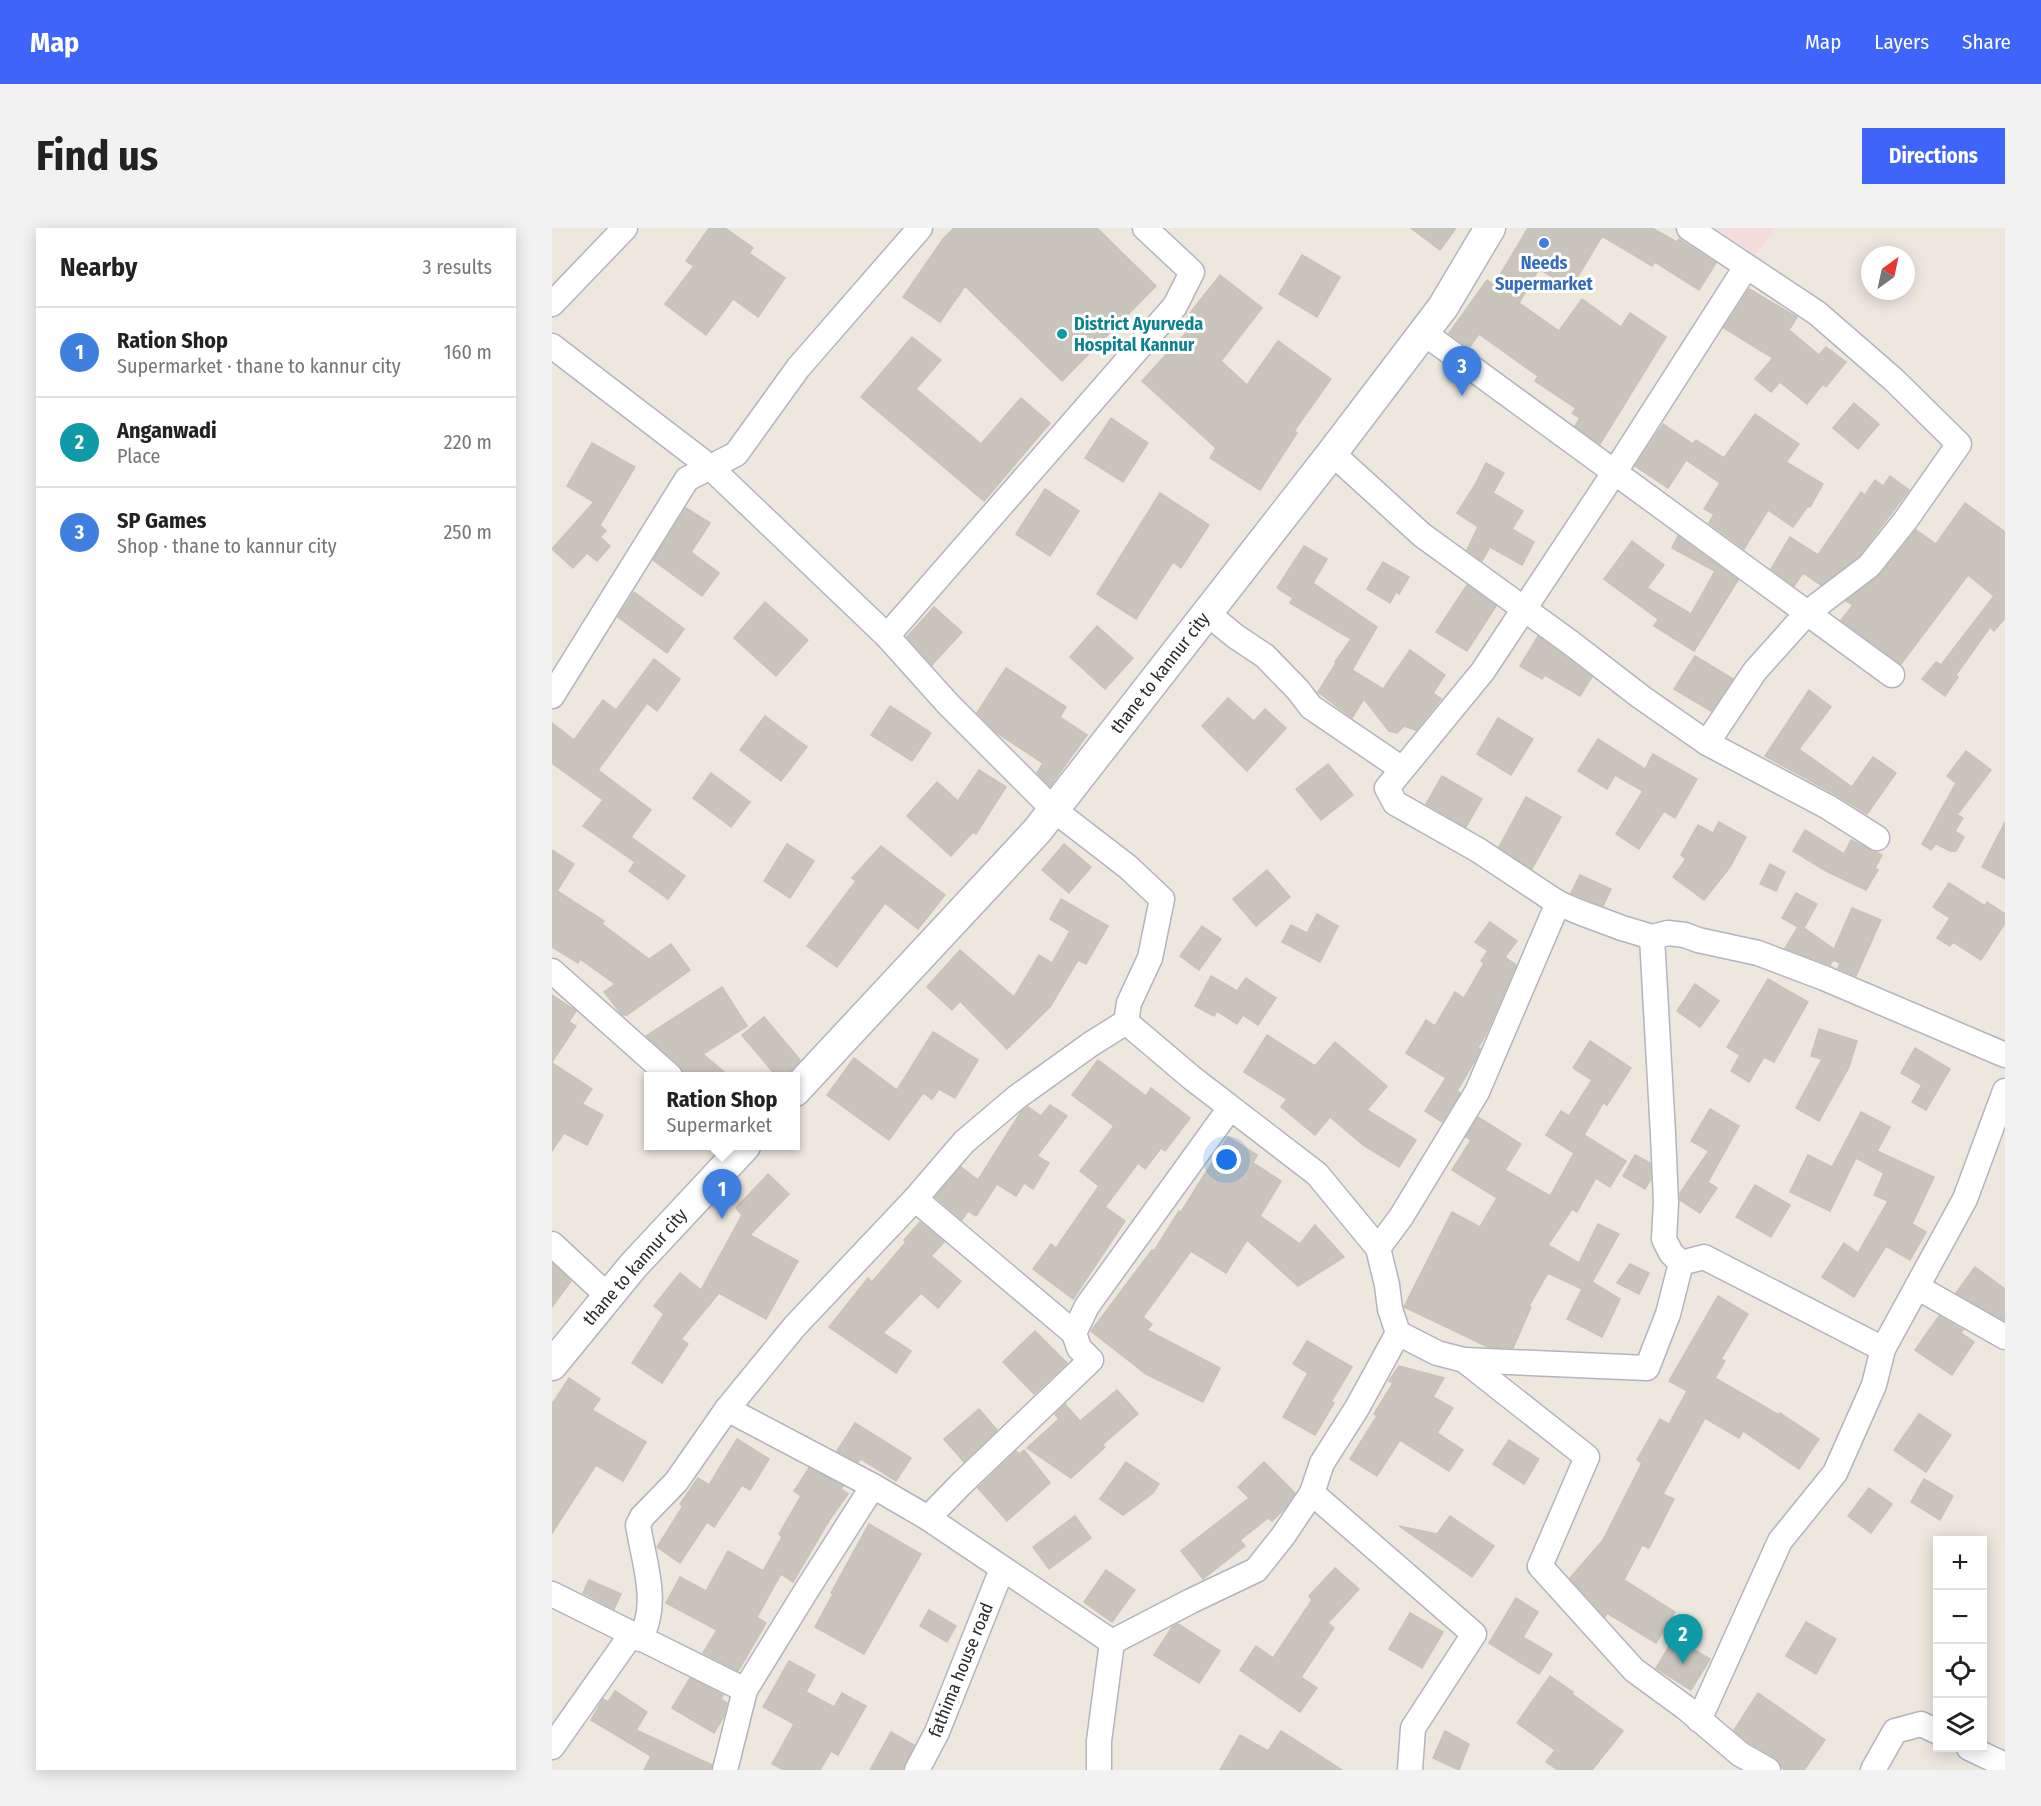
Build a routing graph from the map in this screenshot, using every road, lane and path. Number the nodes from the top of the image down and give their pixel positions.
1 (624, 228) edge
2 (920, 228) edge
3 (1145, 228) edge
4 (1490, 228) edge
5 (1689, 228) edge
6 (1746, 267) junction
7 (552, 304) edge
8 (1424, 333) junction
9 (552, 346) edge
10 (1332, 453) junction
11 (710, 467) junction
12 (1614, 472) junction
13 (1524, 610) junction
14 (1208, 613) junction
15 (1807, 613) junction
16 (887, 636) junction
17 (1892, 675) dead end
18 (552, 696) edge
19 (1707, 743) junction
20 (1402, 770) junction
21 (1054, 810) junction
22 (1877, 838) dead end
23 (1558, 903) junction
24 (1652, 937) junction
25 (552, 971) edge
26 (1126, 1022) junction
27 (2005, 1055) edge
28 (664, 1072) edge
29 (800, 1086) edge
30 (2005, 1091) edge
31 (1230, 1107) junction
32 (741, 1150) edge
33 (915, 1198) junction
34 (552, 1244) edge
35 (1378, 1248) junction
36 (1681, 1263) junction
37 (1917, 1287) junction
38 (608, 1296) junction
39 (1074, 1333) junction
40 (1398, 1333) junction
41 (2005, 1336) edge
42 (1883, 1349) junction
43 (1464, 1360) junction
44 (552, 1365) edge
45 (727, 1409) junction
46 (873, 1486) junction
47 (1312, 1493) junction
48 (928, 1518) junction
49 (1002, 1569) junction
50 (552, 1594) edge
51 (636, 1637) junction
52 (1112, 1642) junction
53 (745, 1690) junction
54 (1699, 1720) junction
55 (1933, 1730) edge
56 (552, 1747) edge
57 (1977, 1752) edge
58 (1734, 1762) edge
59 (2005, 1765) edge
60 (725, 1770) edge
61 (917, 1770) edge
62 (1099, 1770) edge
63 (1410, 1770) edge
64 (1768, 1770) edge
65 (1873, 1770) edge

1 - 7 street
2 - 11 street
3 - 16 street
4 - 8 street, thane to kannur city
5 - 6 street
6 - 12 street
6 - 15 street
8 - 10 street, thane to kannur city
8 - 12 street
9 - 11 street
10 - 13 street
10 - 14 street, thane to kannur city
11 - 16 street
11 - 18 street
12 - 13 street
12 - 15 street
13 - 19 street
13 - 20 street
14 - 20 street
14 - 21 street, thane to kannur city
15 - 17 street
15 - 19 street
16 - 21 street
19 - 22 street
20 - 23 street
21 - 26 street
21 - 29 street, thane to kannur city
23 - 24 street
23 - 35 street
24 - 27 street
24 - 36 street
25 - 28 street
26 - 31 street
26 - 33 street
30 - 37 street
31 - 35 street
31 - 39 street
32 - 38 street, thane to kannur city
33 - 39 street
33 - 45 street
34 - 38 street
35 - 40 street
36 - 42 street
36 - 43 street
37 - 41 street
37 - 42 street
38 - 44 street, thane to kannur city
39 - 48 street
40 - 43 street
40 - 47 street
42 - 54 street
43 - 54 street
45 - 46 street
45 - 51 street
46 - 48 street
46 - 53 street
47 - 52 street
47 - 63 street
48 - 49 street
49 - 52 street
49 - 61 street, fathima house road
50 - 51 street
51 - 53 street
51 - 56 street
52 - 62 street
53 - 60 street
54 - 58 street
55 - 65 street
57 - 59 street
58 - 64 street

